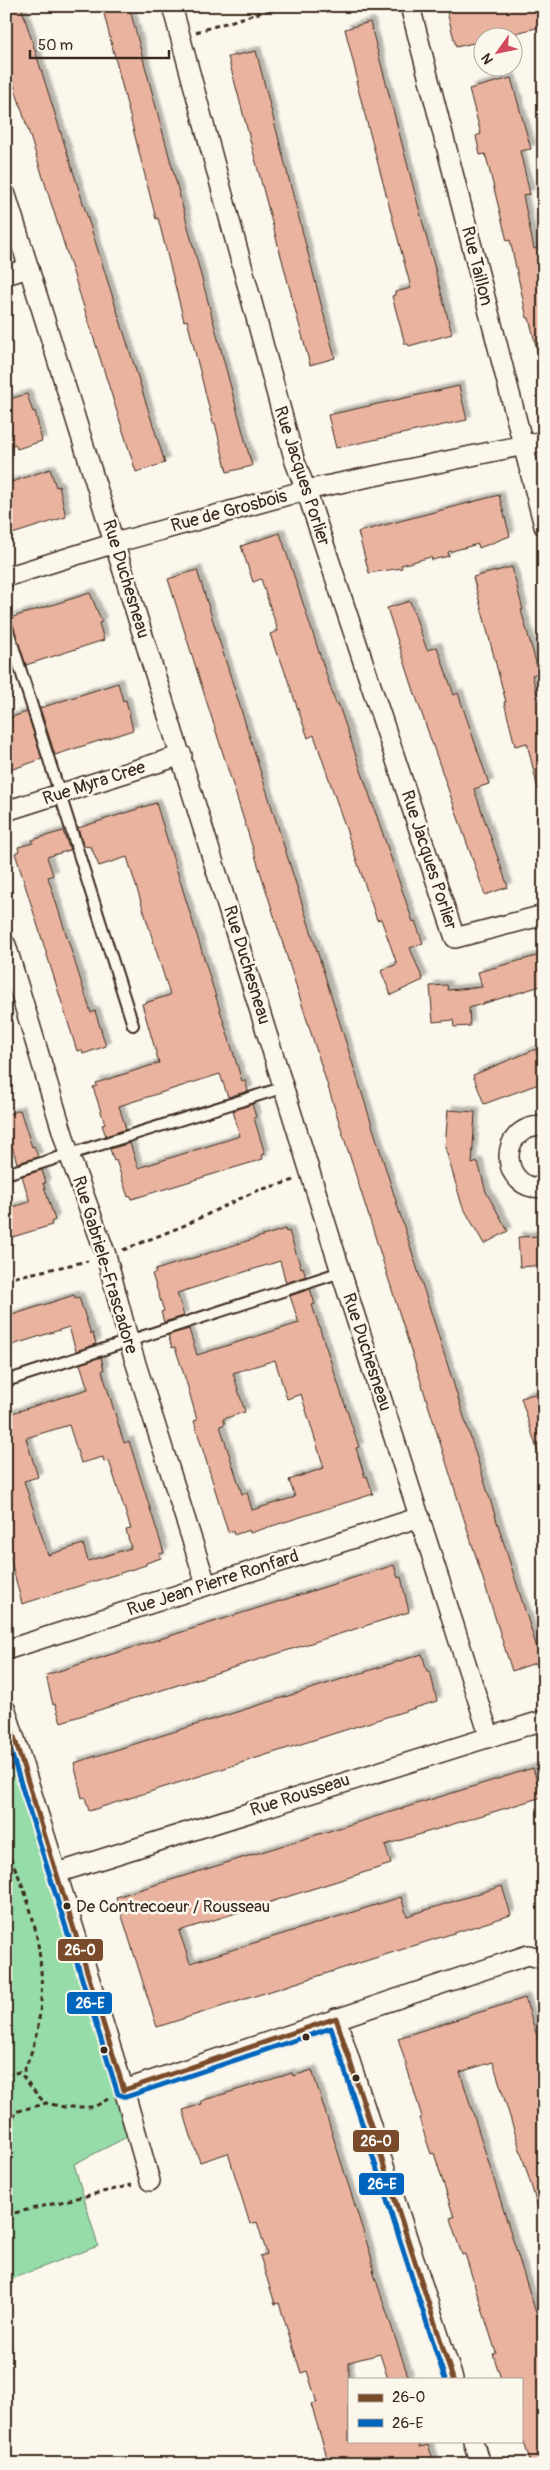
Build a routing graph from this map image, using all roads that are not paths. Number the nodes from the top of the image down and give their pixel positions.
1 (172, 6) edge
2 (410, 6) edge
3 (6, 195) edge
4 (29, 268) junction
5 (6, 275) edge
6 (544, 441) edge
7 (523, 446) junction
8 (306, 490) junction
9 (544, 526) edge
10 (115, 543) junction
11 (6, 577) edge
12 (6, 624) edge
13 (182, 756) junction
14 (60, 794) junction
15 (6, 811) edge
16 (544, 915) edge
17 (6, 945) edge
18 (133, 1025) dead end
19 (285, 1086) junction
20 (544, 1126) edge
21 (69, 1154) junction
22 (6, 1174) edge
23 (544, 1187) edge
24 (341, 1272) junction
25 (129, 1342) junction
26 (6, 1381) edge
27 (420, 1517) junction
28 (206, 1584) junction
29 (6, 1650) edge
30 (6, 1710) edge
31 (544, 1720) edge
32 (489, 1735) junction
33 (57, 1873) junction
34 (544, 1959) edge
35 (336, 2018) junction
36 (124, 2090) junction
37 (150, 2181) road end
38 (453, 2378) edge
39 (473, 2442) edge
40 (480, 2464) edge

1 - 8 street, Rue Jacques Porlier
2 - 7 street, Rue Taillon
3 - 4 street, Rue Duchesneau
4 - 5 street
4 - 10 street, Rue Duchesneau
6 - 7 street, Rue de Grosbois
7 - 8 street, Rue de Grosbois
7 - 9 street, Rue Taillon
8 - 10 street, Rue de Grosbois
8 - 16 street, Rue Jacques Porlier
10 - 11 street, Rue de Grosbois
10 - 13 street, Rue Duchesneau
12 - 14 lane
13 - 14 street, Rue Myra Cree
13 - 19 street, Rue Duchesneau
14 - 15 street, Rue Myra Cree
14 - 18 lane
17 - 21 street, Rue Gabriele-Frascadore
19 - 21 lane
19 - 24 street, Rue Duchesneau
20 - 23 street
21 - 22 lane
21 - 25 street, Rue Gabriele-Frascadore
24 - 25 lane
24 - 27 street, Rue Duchesneau
25 - 26 lane
25 - 28 street, Rue Gabriele-Frascadore
27 - 28 street, Rue Jean Pierre Ronfard
27 - 32 street, Rue Duchesneau
28 - 29 street, Rue Jean Pierre Ronfard
30 - 33 street
31 - 32 street, Rue Rousseau
32 - 33 street, Rue Rousseau
33 - 36 street
34 - 35 street
35 - 36 street
35 - 38 street
36 - 37 street
39 - 40 street

